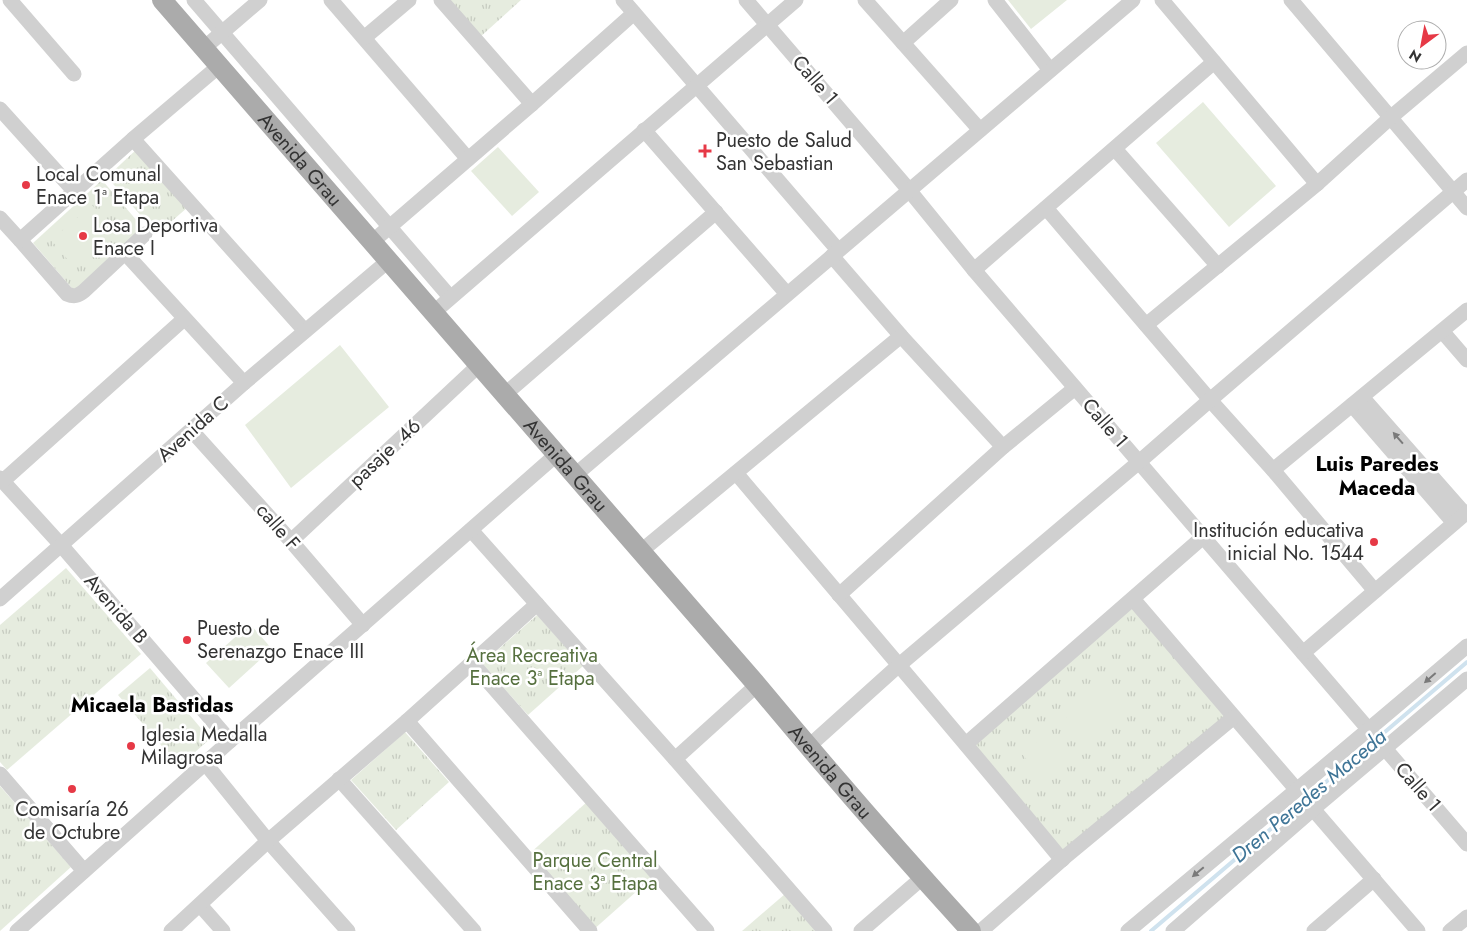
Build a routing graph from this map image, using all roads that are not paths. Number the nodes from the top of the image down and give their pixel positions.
1 (10, 0) edge
2 (162, 0) edge
3 (194, 0) edge
4 (260, 0) edge
5 (331, 0) edge
6 (409, 0) edge
7 (441, 0) edge
8 (623, 0) edge
9 (746, 0) edge
10 (796, 0) edge
11 (865, 0) edge
12 (951, 0) edge
13 (995, 0) edge
14 (1133, 0) edge
15 (1162, 0) edge
16 (1291, 0) edge
17 (634, 13) junction
18 (768, 25) junction
19 (222, 33) junction
20 (364, 38) junction
21 (903, 43) junction
22 (204, 48) junction
23 (1467, 54) edge
24 (1214, 62) junction
25 (219, 66) junction
26 (1050, 70) junction
27 (74, 74) dead end
28 (698, 86) junction
29 (532, 104) junction
30 (0, 109) edge
31 (1390, 118) junction
32 (644, 130) junction
33 (980, 130) junction
34 (133, 139) junction
35 (1115, 149) junction
36 (468, 159) junction
37 (1467, 180) edge
38 (1317, 184) junction
39 (909, 190) junction
40 (75, 192) junction
41 (1453, 192) junction
42 (1046, 208) junction
43 (1467, 208) edge
44 (716, 212) junction
45 (0, 218) edge
46 (389, 228) junction
47 (145, 234) dead end
48 (20, 240) junction
49 (372, 242) junction
50 (125, 253) junction
51 (835, 253) junction
52 (388, 261) junction
53 (1218, 266) junction
54 (974, 270) junction
55 (788, 294) junction
56 (450, 297) junction
57 (1467, 310) edge
58 (433, 312) junction
59 (184, 319) junction
60 (1146, 325) junction
61 (305, 331) junction
62 (1442, 331) junction
63 (901, 336) junction
64 (1467, 360) edge
65 (479, 365) junction
66 (244, 384) junction
67 (1075, 388) junction
68 (504, 395) junction
69 (1210, 400) junction
70 (1357, 401) junction
71 (192, 430) junction
72 (1003, 447) junction
73 (556, 455) junction
74 (1139, 462) junction
75 (1273, 470) junction
76 (736, 473) junction
77 (574, 476) junction
78 (2, 480) edge
79 (1462, 516) edge
80 (471, 530) junction
81 (1203, 537) junction
82 (291, 541) junction
83 (61, 545) junction
84 (640, 552) junction
85 (1375, 591) junction
86 (838, 595) junction
87 (0, 599) edge
88 (1133, 599) junction
89 (537, 604) junction
90 (363, 625) junction
91 (1467, 646) edge
92 (1303, 653) junction
93 (472, 663) junction
94 (898, 666) junction
95 (757, 685) junction
96 (1465, 685) edge
97 (1234, 717) junction
98 (407, 721) junction
99 (1369, 730) junction
100 (230, 741) junction
101 (966, 744) junction
102 (808, 747) junction
103 (1384, 748) junction
104 (675, 759) junction
105 (205, 763) junction
106 (0, 774) edge
107 (339, 779) junction
108 (1296, 789) junction
109 (1313, 809) junction
110 (268, 841) junction
111 (1467, 844) edge
112 (1062, 860) junction
113 (84, 872) junction
114 (922, 878) junction
115 (1374, 879) junction
116 (200, 905) junction
117 (1467, 917) edge
118 (17, 931) edge
119 (171, 931) edge
120 (223, 931) edge
121 (348, 931) edge
122 (474, 931) edge
123 (590, 931) edge
124 (707, 931) edge
125 (825, 931) edge
126 (861, 931) edge
127 (971, 931) edge
128 (981, 931) edge
129 (1128, 931) edge
130 (1173, 931) edge
131 (1314, 931) edge
132 (1418, 931) edge
133 (1450, 931) edge

1 - 27 street
2 - 22 main road, Avenida Grau
3 - 19 street, Avenida Grau
4 - 19 street
5 - 20 street
6 - 20 street
7 - 29 street
8 - 17 street
9 - 18 street, Calle 1
10 - 18 street
11 - 21 street
12 - 21 street
13 - 26 street
14 - 26 street
15 - 24 street
16 - 31 street
17 - 28 street
17 - 29 street
18 - 28 street
18 - 39 street, Calle 1
19 - 22 street
19 - 46 street, Avenida Grau
20 - 36 street
21 - 33 street
22 - 25 main road, Avenida Grau
23 - 31 street
24 - 35 street
24 - 38 street
25 - 34 street
25 - 49 main road, Avenida Grau
26 - 33 street
28 - 32 street
28 - 51 street
29 - 36 street
30 - 40 street
31 - 38 street
31 - 41 street
32 - 44 street
32 - 56 street
33 - 39 street
34 - 40 street
34 - 61 street
35 - 42 street
35 - 53 street
36 - 46 street
37 - 41 street
38 - 53 street
39 - 51 street
39 - 54 street, Calle 1
40 - 48 street
41 - 43 street
41 - 69 street
42 - 54 street
42 - 60 street
44 - 55 street
44 - 68 street
45 - 48 street
46 - 49 street
46 - 56 street, Avenida Grau
47 - 50 street
48 - 50 street
49 - 52 main road, Avenida Grau
50 - 59 street
51 - 55 street
51 - 63 street
52 - 58 main road, Avenida Grau
52 - 61 street, Avenida C
53 - 60 street
54 - 67 street, Calle 1
55 - 77 street
56 - 58 street
57 - 62 street
58 - 65 main road, Avenida Grau
59 - 66 street
59 - 78 street
60 - 69 street
61 - 66 street, Avenida C
62 - 64 street
62 - 70 street
63 - 72 street
63 - 76 street
65 - 68 main road, Avenida Grau
65 - 82 street, pasaje .46
66 - 71 street, Avenida C
67 - 72 street
67 - 74 street, Calle 1
68 - 73 main road, Avenida Grau
69 - 74 street
69 - 75 street
70 - 75 street
70 - 79 street
71 - 82 street, calle F
71 - 83 street, Avenida C
72 - 86 street
73 - 77 main road, Avenida Grau
73 - 80 street
74 - 81 street, Calle 1
74 - 94 street
75 - 85 street
76 - 84 street
76 - 86 street
77 - 84 main road, Avenida Grau
78 - 83 street, Avenida B
79 - 85 street
80 - 89 street
80 - 90 street
81 - 88 street
81 - 92 street, Calle 1
82 - 90 street, calle F
83 - 87 street, Avenida C
83 - 100 street, Avenida B
84 - 95 main road, Avenida Grau
85 - 92 street
86 - 94 street
88 - 97 street
88 - 101 street
89 - 93 street
89 - 104 street
90 - 100 street
91 -> 99 street
92 - 99 street, Calle 1
93 - 98 street
93 - 124 street
94 - 101 street
94 - 102 street
95 - 102 main road, Avenida Grau
95 - 104 street
96 - 103 street
97 - 108 street
97 - 112 street
98 - 107 street
98 - 123 street
99 - 103 street, Calle 1
99 - 108 street
100 - 105 street
101 - 112 street
102 - 114 main road, Avenida Grau
103 - 109 street
103 - 111 street, Calle 1
104 - 125 street
105 - 110 street
105 - 113 street
106 - 113 street
107 - 110 street
107 - 122 street
108 -> 129 street
109 - 115 street
109 - 130 street
110 - 116 street
110 - 121 street
112 - 128 street
113 - 118 street
114 - 126 street
114 - 127 main road, Avenida Grau
115 - 131 street
115 - 132 street
116 - 119 street
116 - 120 street
117 - 133 street

